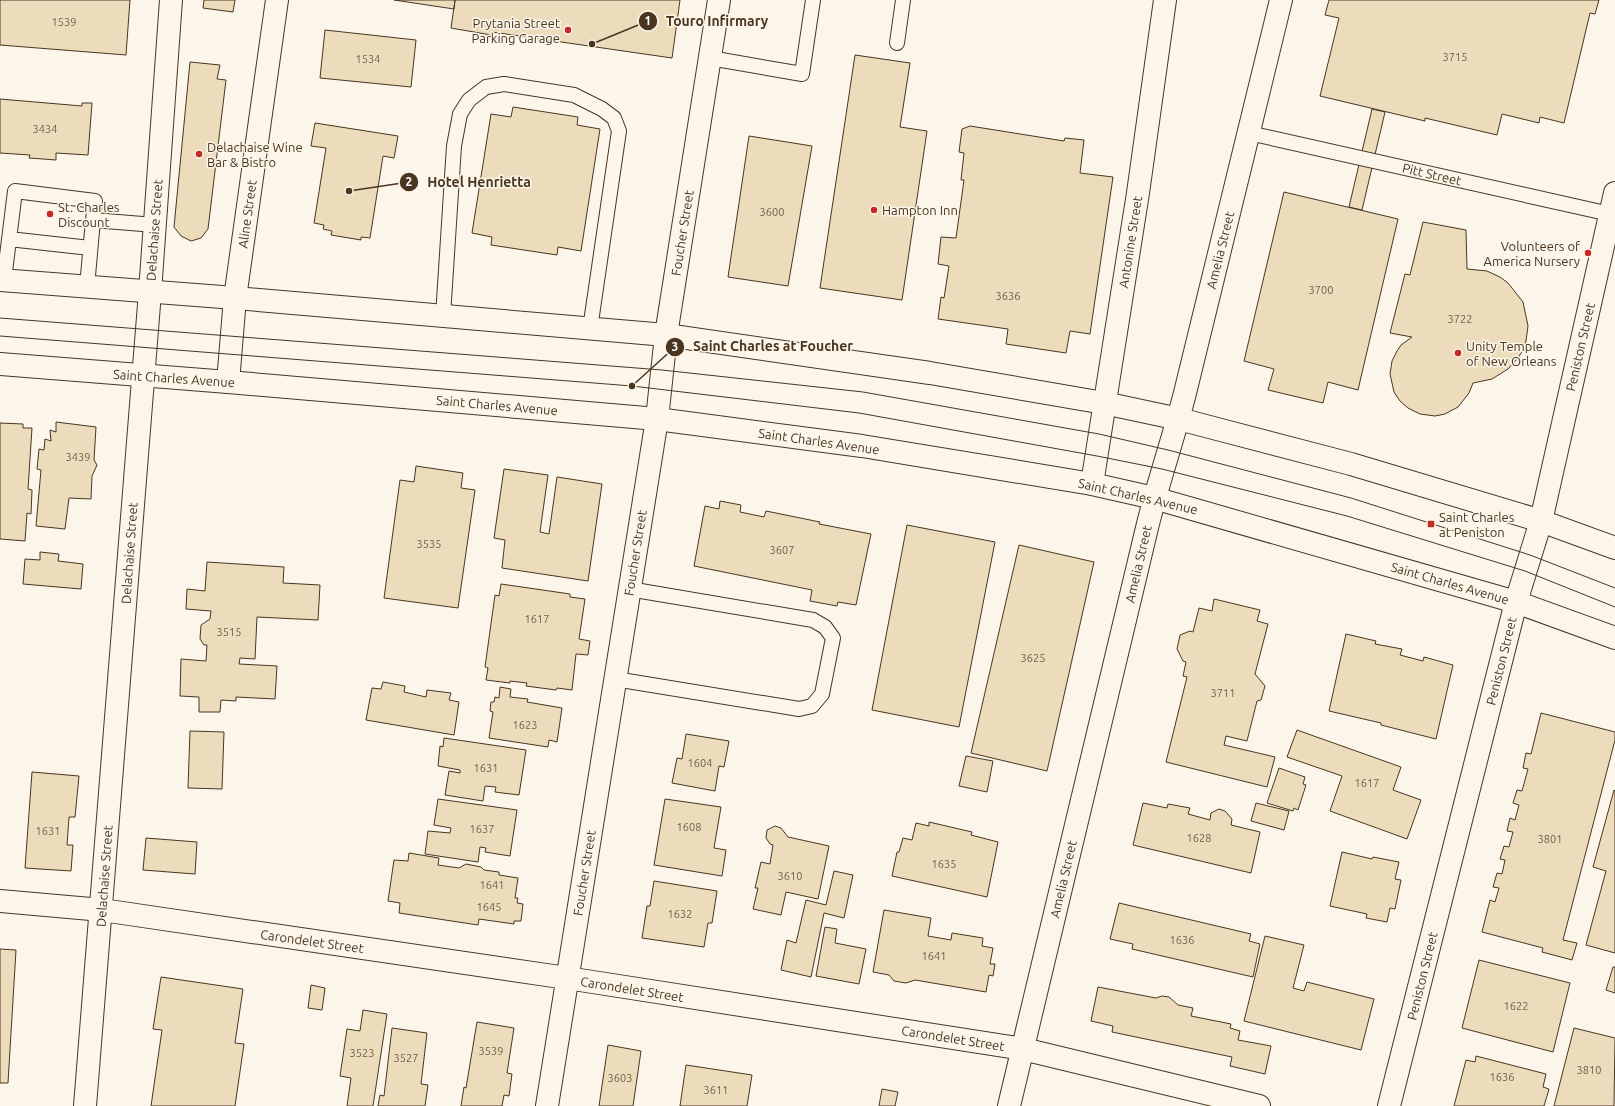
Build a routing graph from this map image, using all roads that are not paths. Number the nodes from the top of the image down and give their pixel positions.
1 (171, 0) edge
2 (277, 0) edge
3 (719, 0) edge
4 (813, 0) edge
5 (903, 0) edge
6 (1165, 0) edge
7 (1281, 0) edge
8 (897, 43) dead end
9 (710, 58) junction
10 (1249, 133) junction
11 (1615, 193) edge
12 (1612, 215) edge
13 (93, 220) junction
14 (155, 225) junction
15 (9, 239) junction
16 (90, 248) junction
17 (2, 280) edge
18 (87, 287) junction
19 (150, 292) junction
20 (235, 298) junction
21 (443, 316) junction
22 (590, 329) junction
23 (666, 335) junction
24 (0, 364) edge
25 (143, 376) junction
26 (228, 382) junction
27 (1104, 403) junction
28 (657, 419) junction
29 (1179, 419) junction
30 (1092, 484) junction
31 (1154, 498) junction
32 (1541, 521) junction
33 (1615, 548) edge
34 (629, 589) junction
35 (1516, 602) junction
36 (1615, 638) edge
37 (615, 679) junction
38 (0, 901) edge
39 (102, 910) junction
40 (567, 978) junction
41 (1023, 1049) junction
42 (85, 1106) edge
43 (547, 1106) edge
44 (1009, 1106) edge
45 (1259, 1106) edge
46 (1389, 1106) edge

1 - 14 street, Delachaise Street
2 - 20 street, Aline Street
3 - 9 street, Foucher Street
4 - 9 lane
5 - 8 lane
6 - 27 street, Antonine Street
7 - 10 street, Amelia Street
9 - 23 street, Foucher Street
10 - 12 lane, Pitt Street
10 - 29 street, Amelia Street
11 - 12 street, Peniston Street
12 - 32 street, Peniston Street
13 - 14 lane
13 - 15 lane
13 - 16 lane
14 - 19 street, Delachaise Street
15 - 16 lane
15 - 17 lane
16 - 18 lane
17 - 18 street
18 - 19 street
19 - 20 street
19 - 25 street, Delachaise Street
20 - 21 street
20 - 26 street, Aline Street
21 - 22 street
21 - 22 lane
22 - 23 street
23 - 27 street
23 - 28 street, Foucher Street
24 - 25 street, Saint Charles Avenue
25 - 26 street, Saint Charles Avenue
25 - 39 street, Delachaise Street
26 - 28 street, Saint Charles Avenue
27 - 29 street
27 - 30 street, Antonine Street
28 - 30 street, Saint Charles Avenue
28 - 34 street, Foucher Street
29 - 31 street, Amelia Street
29 - 32 street
30 - 31 street, Saint Charles Avenue
31 - 35 street, Saint Charles Avenue
31 - 41 street, Amelia Street
32 - 33 street
32 - 35 street, Peniston Street
34 - 37 street, Foucher Street
34 - 37 lane
35 - 36 street, Saint Charles Avenue
35 - 46 street, Peniston Street
37 - 40 street, Foucher Street
38 - 39 street, Carondelet Street
39 - 40 street, Carondelet Street
39 - 42 street, Delachaise Street
40 - 41 street, Carondelet Street
40 - 43 street, Foucher Street
41 - 44 street, Amelia Street
41 - 45 street, Carondelet Street

